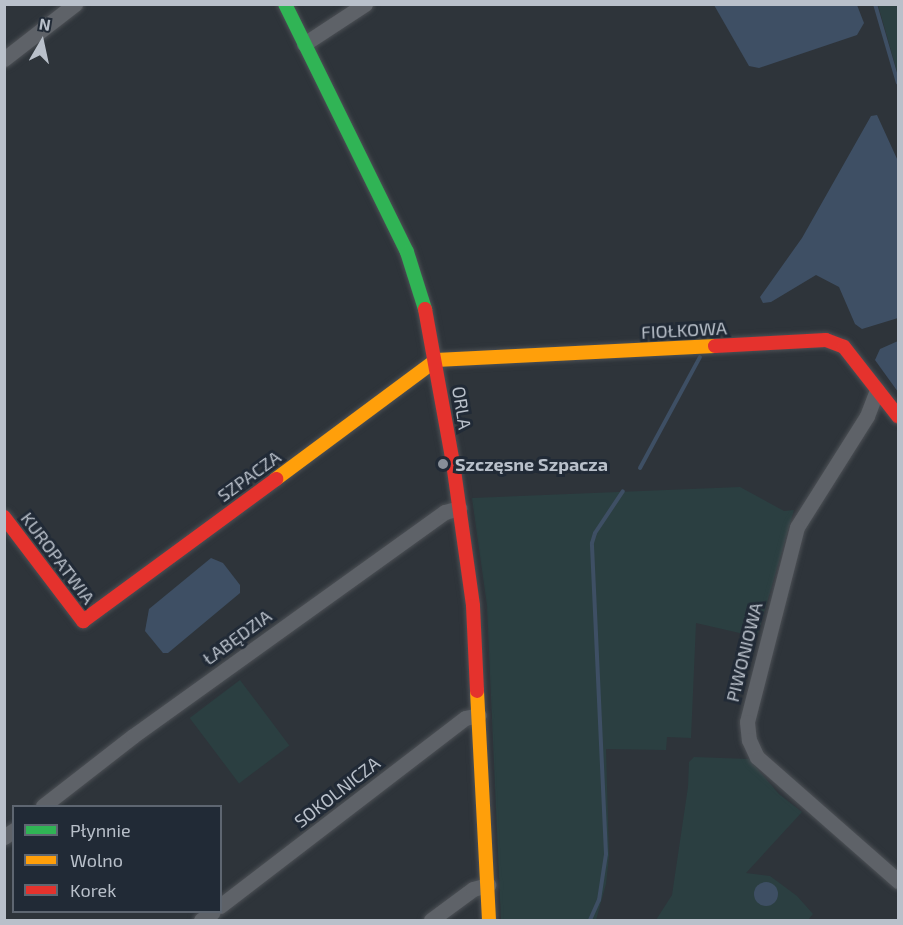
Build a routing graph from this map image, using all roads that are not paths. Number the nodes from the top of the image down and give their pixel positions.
1 (75, 4) edge
2 (285, 4) edge
3 (365, 4) edge
4 (304, 44) junction
5 (4, 59) edge
6 (436, 360) junction
7 (877, 390) junction
8 (898, 416) edge
9 (459, 508) junction
10 (4, 517) edge
11 (83, 621) joint
12 (479, 715) junction
13 (46, 805) edge
14 (898, 881) edge
15 (488, 885) junction
16 (222, 904) edge
17 (431, 921) edge
18 (489, 921) edge

1 - 5 street
2 - 4 street, ORLA
3 - 4 street
4 - 6 street, ORLA
6 - 7 street, FIOŁKOWA
6 - 9 street, ORLA
6 - 11 street, SZPACZA
7 - 8 street, FIOŁKOWA
7 - 14 street, PIWONIOWA
9 - 12 street, ORLA
9 - 13 street, ŁABĘDZIA
10 - 11 street, KUROPATWIA
12 - 15 street, ORLA
12 - 16 street, SOKOLNICZA
15 - 17 street
15 - 18 street, ORLA

